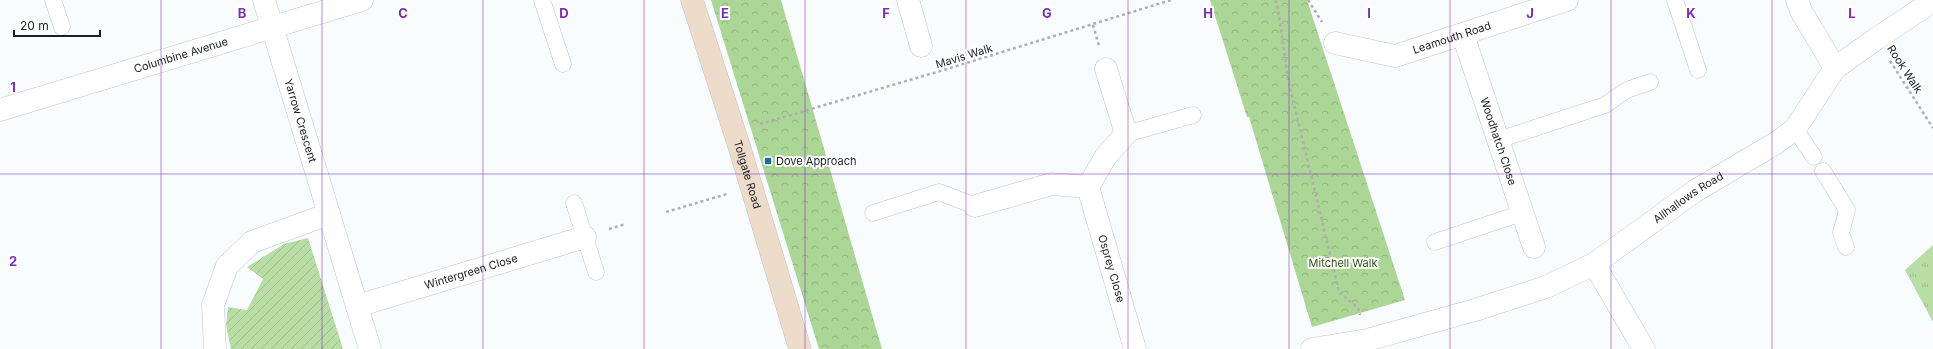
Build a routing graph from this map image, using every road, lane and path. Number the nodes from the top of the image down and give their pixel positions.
1 (53, 0) edge
2 (264, 0) edge
3 (362, 0) edge
4 (542, 0) edge
5 (692, 0) edge
6 (908, 0) edge
7 (1171, 0) edge
8 (1275, 0) edge
9 (1567, 0) edge
10 (1675, 0) edge
11 (1797, 0) edge
12 (1933, 1) edge
13 (62, 27) dead end
14 (272, 27) junction
15 (1463, 35) junction
16 (1876, 38) junction
17 (1335, 43) dead end
18 (921, 46) dead end
19 (563, 64) dead end
20 (1835, 68) junction
21 (1106, 69) dead end
22 (1698, 70) dead end
23 (1650, 82) dead end
24 (0, 110) edge
25 (1192, 115) dead end
26 (760, 124) dead end
27 (1933, 128) edge
28 (1794, 129) junction
29 (1126, 134) junction
30 (1498, 140) junction
31 (1814, 156) dead end
32 (1824, 171) dead end
33 (1088, 187) junction
34 (728, 194) dead end
35 (574, 203) dead end
36 (975, 206) joint
37 (666, 212) dead end
38 (873, 213) dead end
39 (1522, 213) junction
40 (329, 214) junction
41 (585, 237) junction
42 (1435, 242) dead end
43 (1534, 247) dead end
44 (1846, 247) dead end
45 (1594, 264) junction
46 (596, 272) dead end
47 (357, 306) junction
48 (1361, 320) dead end
49 (215, 349) edge
50 (370, 349) edge
51 (800, 349) edge
52 (1135, 349) edge
53 (1312, 349) edge
54 (1644, 349) edge

1 - 13 lane
2 - 14 street, Yarrow Crescent
3 - 14 street, Columbine Avenue
4 - 19 lane
5 - 51 street, Tollgate Road
6 - 18 street
7 - 26 path, Mavis Walk
8 - 48 path
9 - 15 street, Leamouth Road
10 - 22 lane
11 - 20 street
12 - 16 street, Allhallows Road
14 - 24 street, Columbine Avenue
14 - 40 street, Yarrow Crescent
15 - 17 street, Leamouth Road
15 - 30 street, Woodhatch Close
16 - 20 street, Allhallows Road
16 - 27 path, Rook Walk
20 - 28 street, Allhallows Road
21 - 29 street
23 - 30 lane
25 - 29 lane
28 - 31 lane
28 - 45 street, Allhallows Road
29 - 33 street
30 - 39 street, Woodhatch Close
32 - 44 lane
33 - 36 street
33 - 52 street, Osprey Close
34 - 37 path
35 - 41 lane
36 - 38 lane
39 - 42 lane
39 - 43 street, Woodhatch Close
40 - 47 street, Yarrow Crescent
40 - 49 street
41 - 46 lane
41 - 47 street, Wintergreen Close
45 - 53 street, Allhallows Road
45 - 54 street
47 - 50 street, Yarrow Crescent

